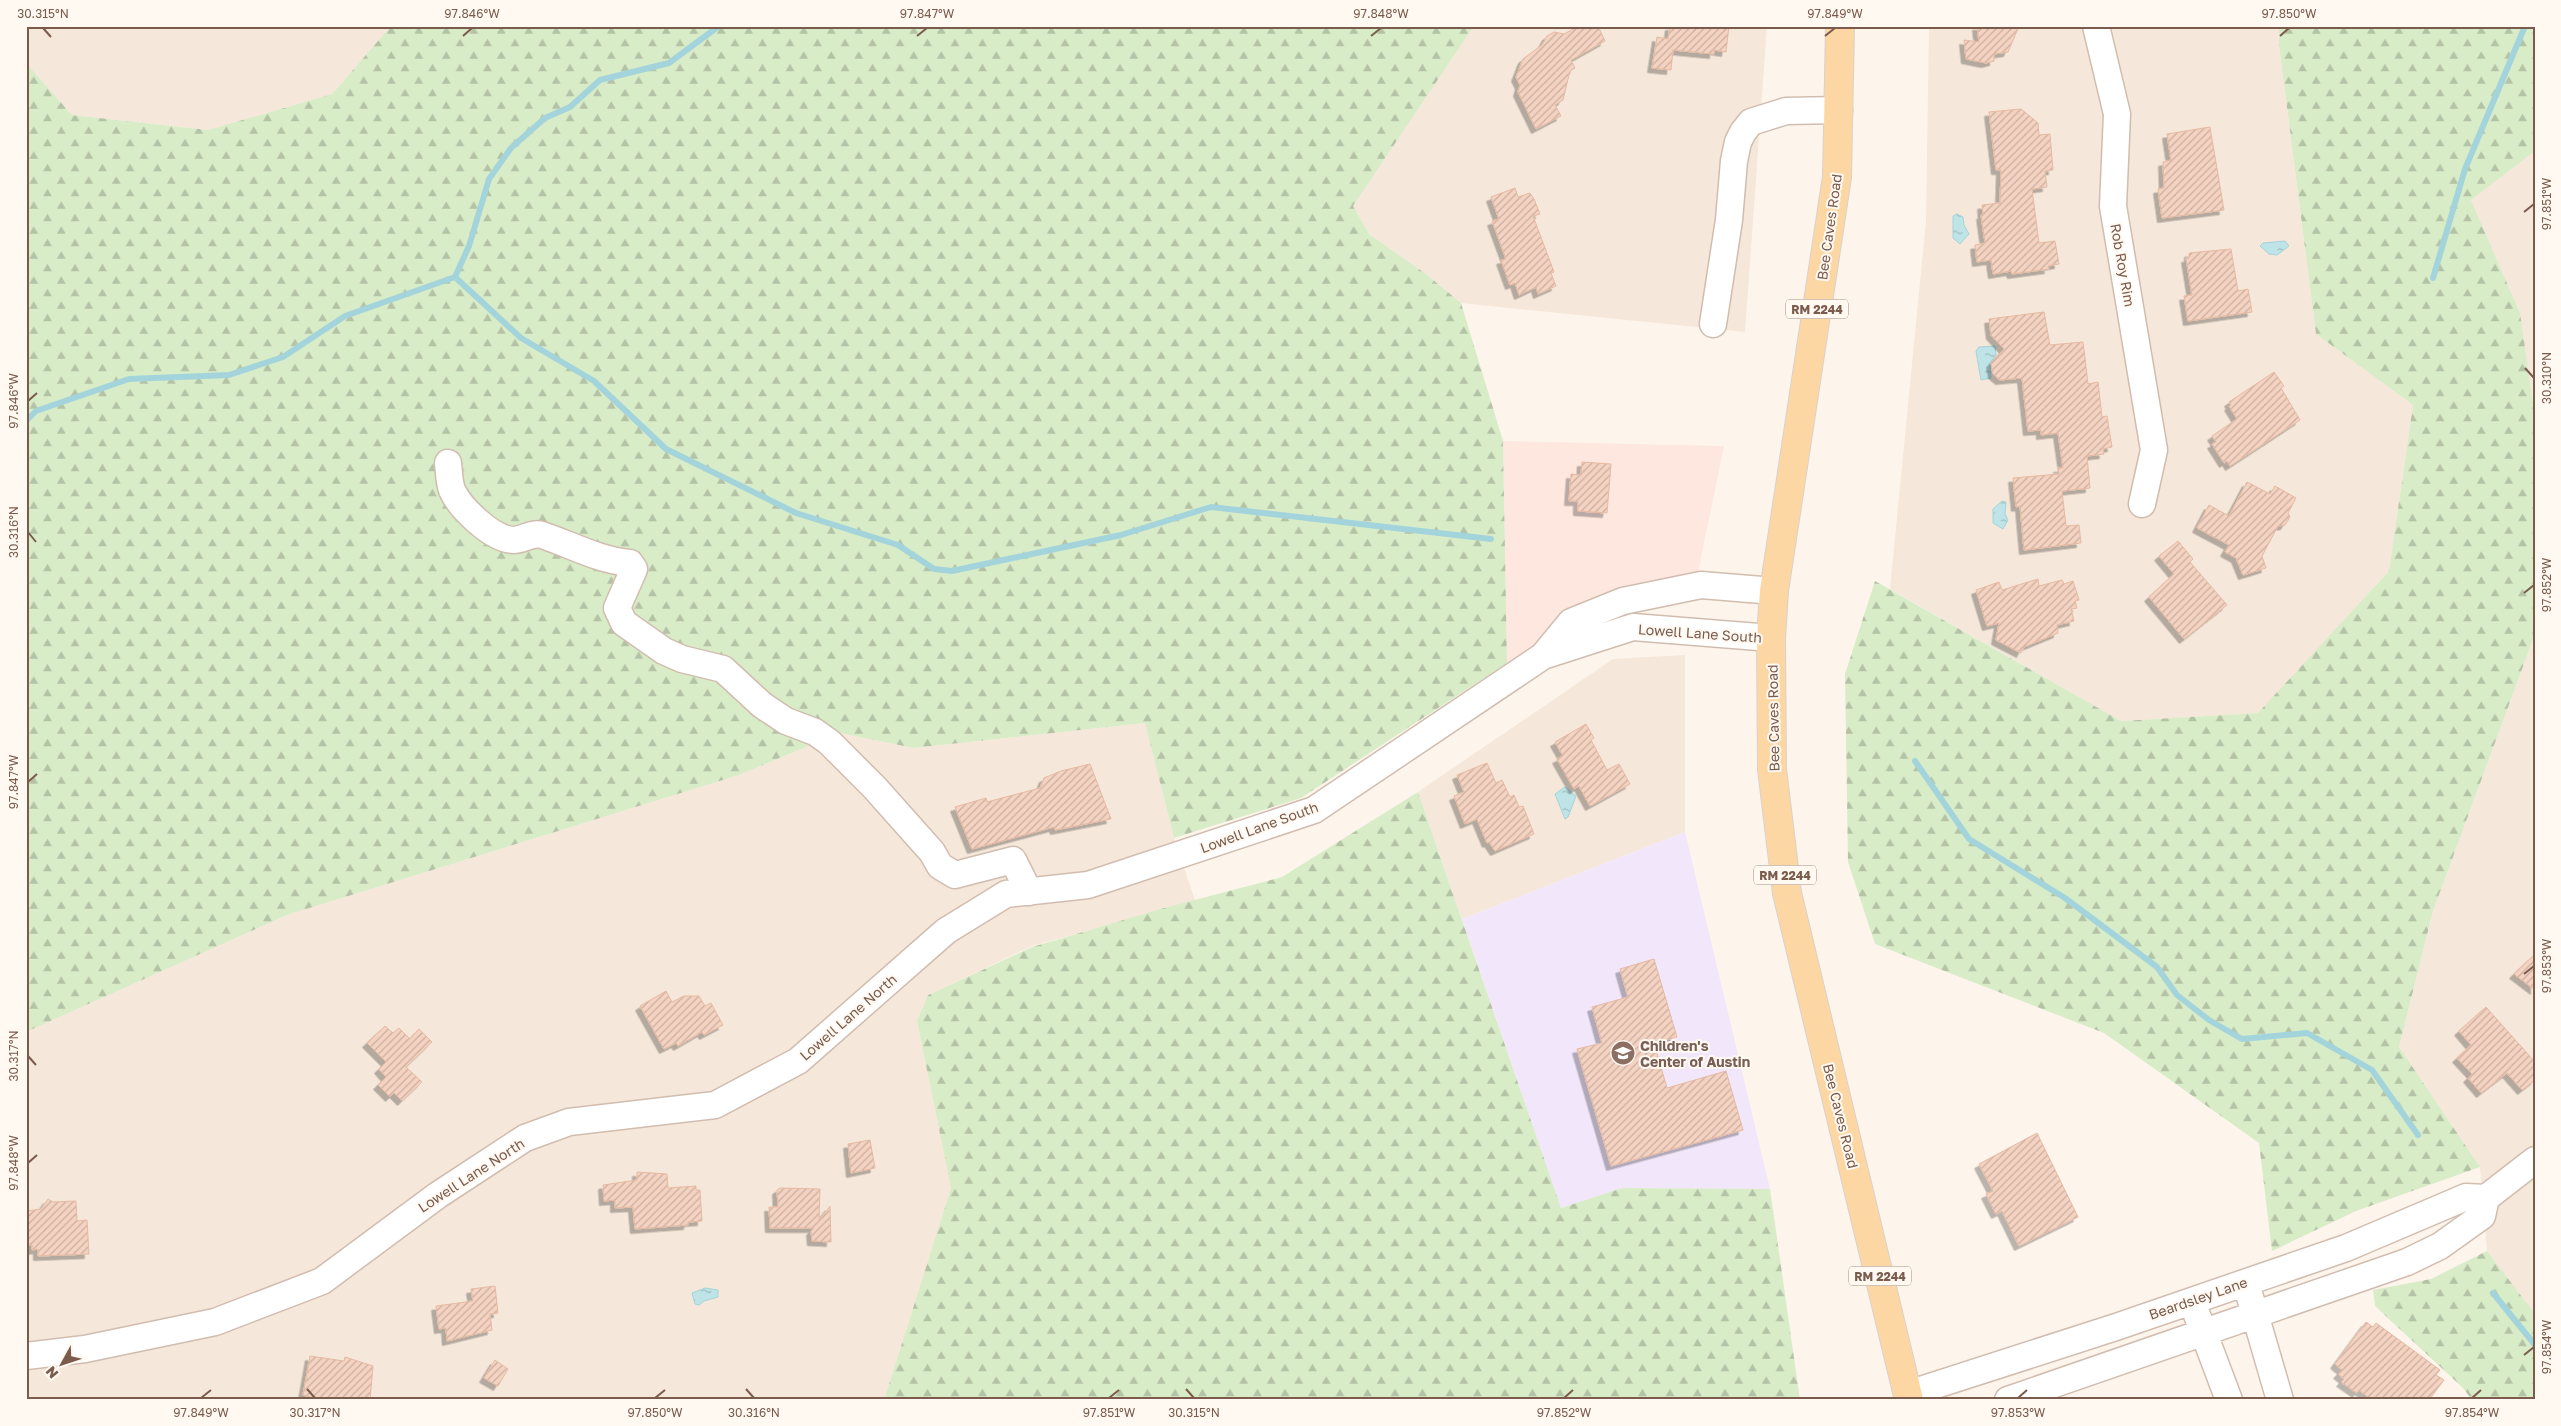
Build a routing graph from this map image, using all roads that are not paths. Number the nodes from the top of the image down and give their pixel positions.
1 (1840, 26) edge
2 (2096, 26) edge
3 (1839, 110) junction
4 (1714, 324) dead end
5 (448, 463) dead end
6 (2142, 504) dead end
7 (1774, 591) junction
8 (1771, 638) junction
9 (1543, 656) junction
10 (1029, 892) junction
11 (946, 931) joint
12 (2535, 1160) edge
13 (2486, 1198) junction
14 (2245, 1282) junction
15 (2193, 1300) junction
16 (2256, 1313) junction
17 (2203, 1332) junction
18 (26, 1356) edge
19 (1909, 1397) edge
20 (2008, 1400) edge
21 (2228, 1400) edge
22 (2280, 1400) edge

1 - 3 main road, Bee Caves Road / RM 2244
2 - 6 street, Rob Roy Rim
3 - 4 street
3 - 7 main road, Bee Caves Road / RM 2244
5 - 10 street
7 - 8 main road, Bee Caves Road / RM 2244
7 - 9 street, Lowell Lane South
8 - 9 street, Lowell Lane South
8 - 19 main road, Bee Caves Road / RM 2244
9 - 10 street, Lowell Lane South
10 - 11 street, Lowell Lane South
11 - 18 street, Lowell Lane North
12 - 13 street
13 - 14 street, Beardsley Lane
13 - 16 street
14 - 15 street, Beardsley Lane
14 - 16 street
15 - 17 street
15 - 19 street, Beardsley Lane
16 - 17 street
16 - 22 street
17 - 20 street
17 - 21 street

